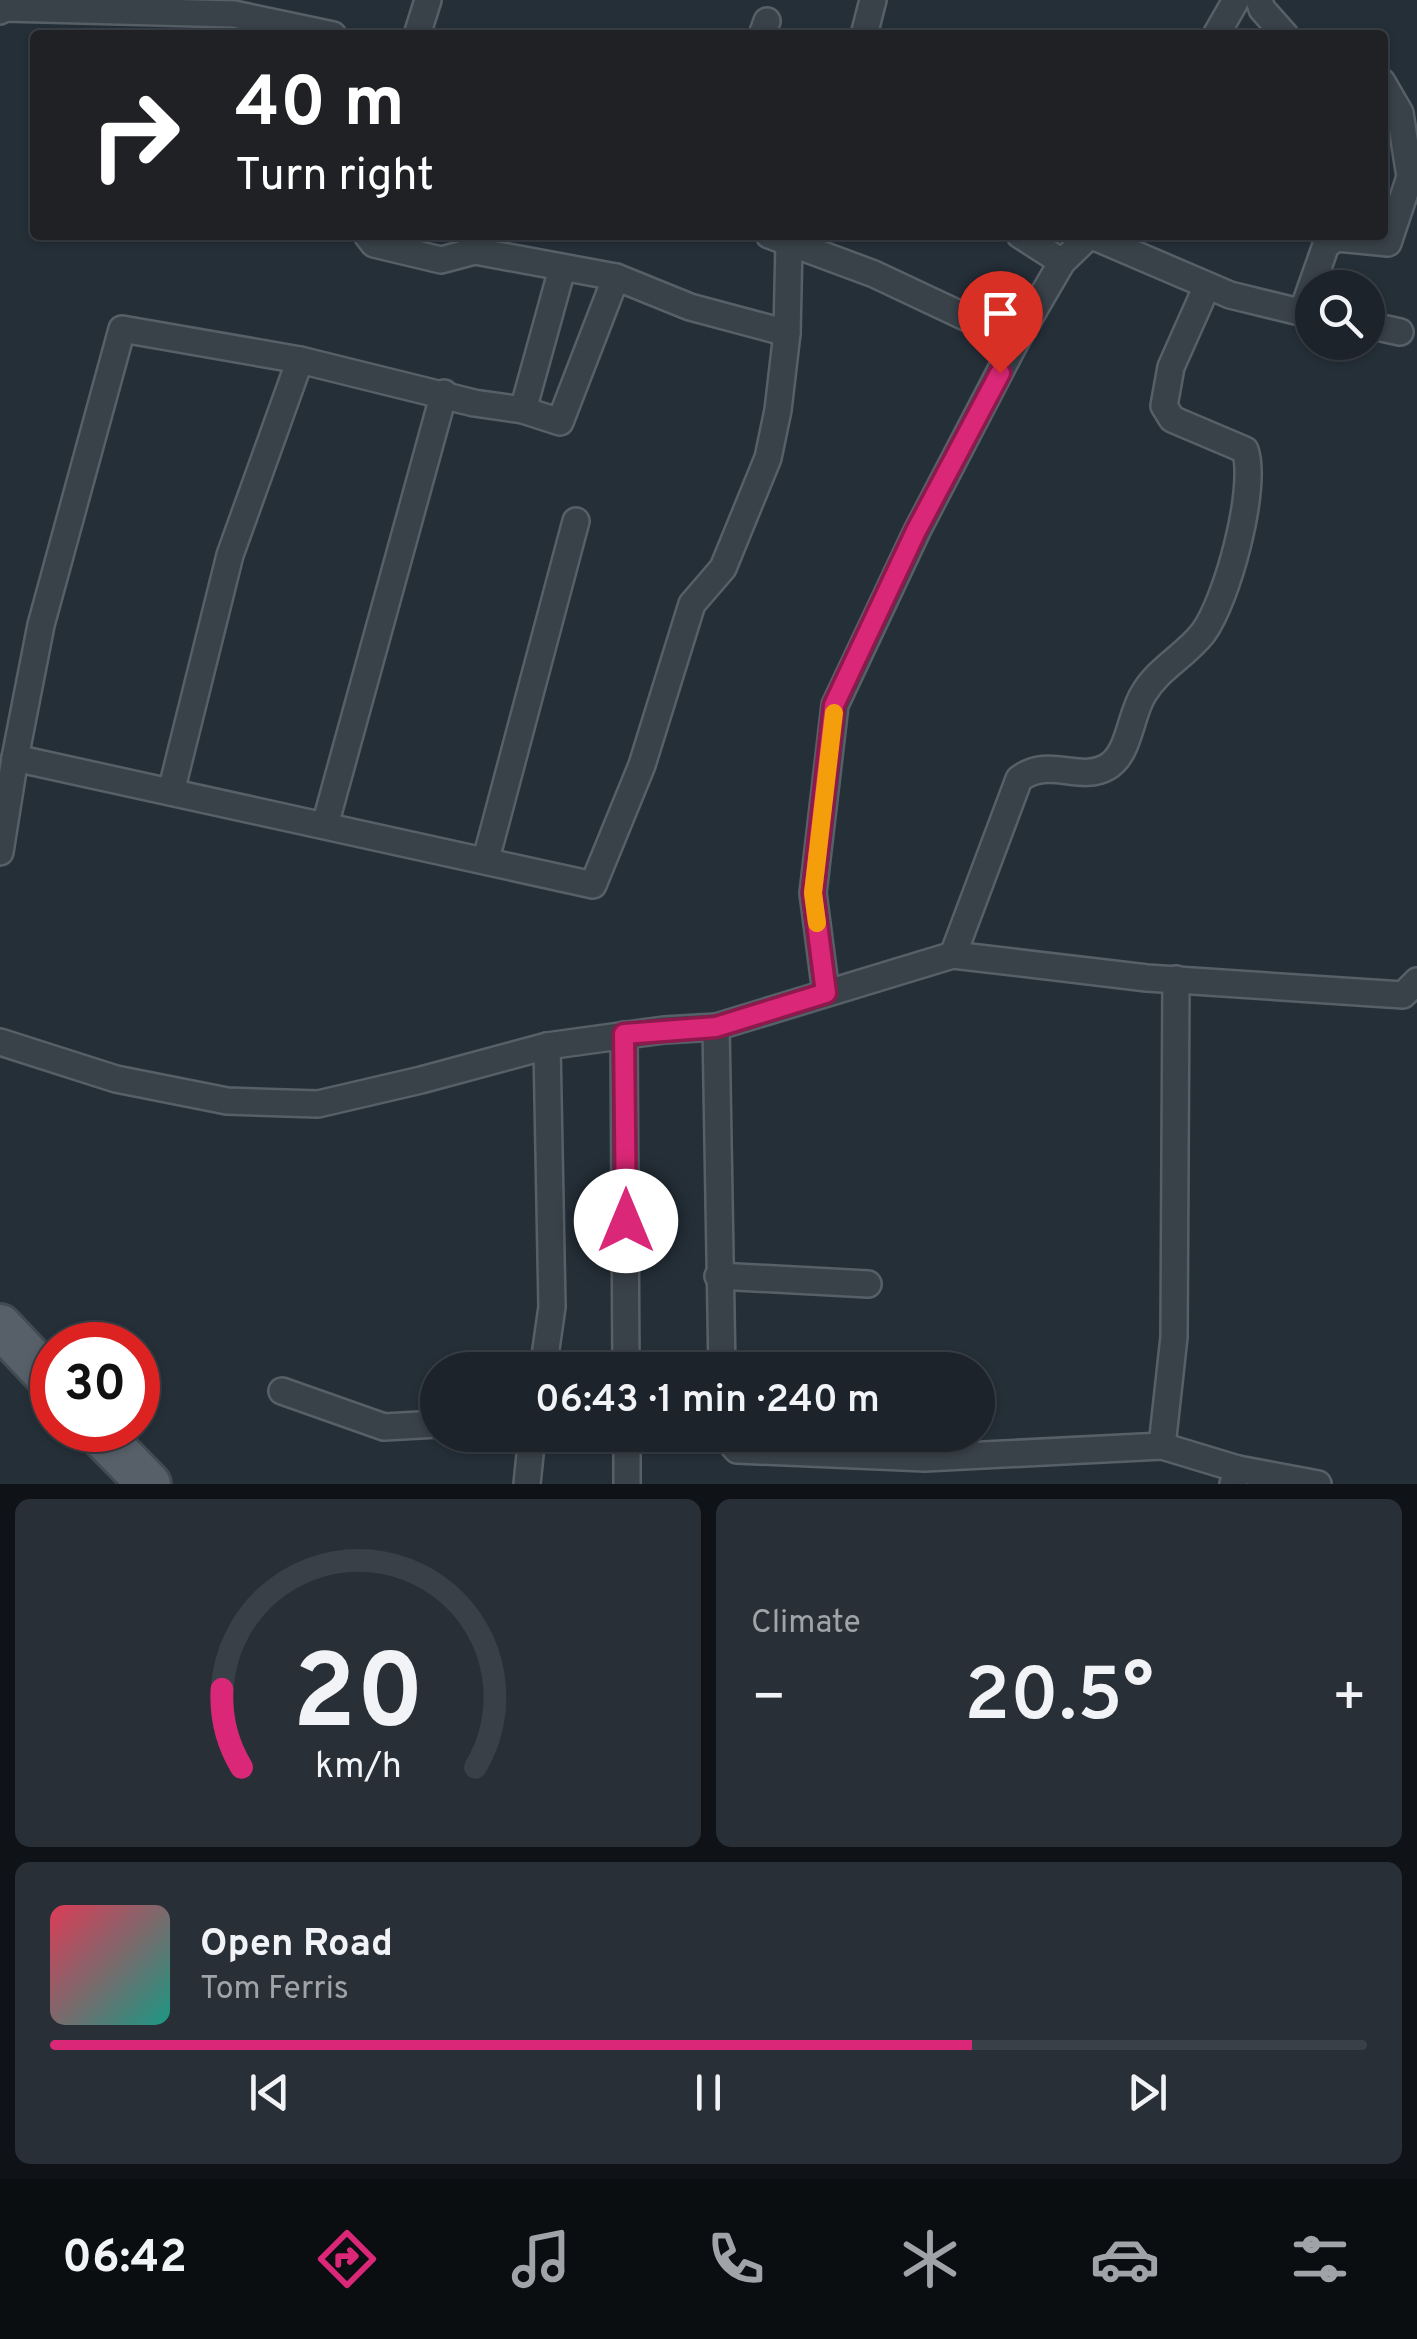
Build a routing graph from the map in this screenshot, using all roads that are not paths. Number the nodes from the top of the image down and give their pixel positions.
1 (428, 0) edge
2 (873, 0) edge
3 (1236, 0) edge
4 (1259, 0) edge
5 (42, 3) edge
6 (203, 6) edge
7 (0, 11) edge
8 (309, 30) edge
9 (419, 30) edge
10 (865, 30) edge
11 (1219, 30) edge
12 (1280, 30) edge
13 (1388, 92) edge
14 (1414, 178) edge
15 (370, 240) edge
16 (784, 240) edge
17 (789, 240) edge
18 (1028, 240) edge
19 (1085, 240) edge
20 (1101, 240) edge
21 (1334, 240) edge
22 (1357, 240) edge
23 (1062, 262) junction
24 (562, 269) junction
25 (1319, 270) edge
26 (616, 277) junction
27 (1207, 286) junction
28 (1295, 311) edge
29 (1385, 329) edge
30 (1400, 332) dead end
31 (788, 333) junction
32 (1016, 341) junction
33 (300, 360) junction
34 (444, 393) junction
35 (523, 410) junction
36 (576, 521) dead end
37 (15, 758) junction
38 (171, 792) junction
39 (325, 825) junction
40 (0, 852) edge
41 (486, 859) junction
42 (954, 955) junction
43 (1176, 979) junction
44 (826, 993) junction
45 (1412, 993) edge
46 (716, 1027) junction
47 (624, 1034) junction
48 (0, 1042) edge
49 (547, 1046) junction
50 (718, 1276) junction
51 (868, 1284) dead end
52 (0, 1326) edge
53 (545, 1352) edge
54 (626, 1352) edge
55 (721, 1352) edge
56 (30, 1358) edge
57 (282, 1391) dead end
58 (420, 1425) edge
59 (1162, 1446) junction
60 (118, 1452) edge
61 (530, 1452) edge
62 (626, 1452) edge
63 (783, 1452) edge
64 (1236, 1476) edge
65 (150, 1484) edge
66 (527, 1484) edge
67 (627, 1484) edge
68 (1318, 1484) edge

1 - 9 street
2 - 10 street
3 - 11 street
4 - 12 street
5 - 6 street
5 - 7 street
6 - 8 street
13 - 14 street
14 - 22 street
15 - 24 street
16 - 31 street
17 - 32 street
18 - 23 street
19 - 23 street
20 - 27 street
21 - 25 street
23 - 32 street
24 - 26 street
24 - 35 street
26 - 31 street
26 - 35 street
27 - 28 street
27 - 42 street
29 - 30 street
31 - 41 street
32 - 44 street
33 - 34 street
33 - 37 street
33 - 38 street
34 - 35 street
34 - 39 street
36 - 41 street
37 - 38 street
37 - 40 street
38 - 39 street
39 - 41 street
42 - 43 street
42 - 44 street
43 - 45 street
43 - 59 street
44 - 46 street
46 - 47 street
46 - 50 street
47 - 49 street
47 - 54 street
48 - 49 street
49 - 53 street
50 - 51 street
50 - 55 street
52 - 56 main road
57 - 58 street
59 - 63 street
59 - 64 street
60 - 65 main road
61 - 66 street
62 - 67 street
64 - 68 street

